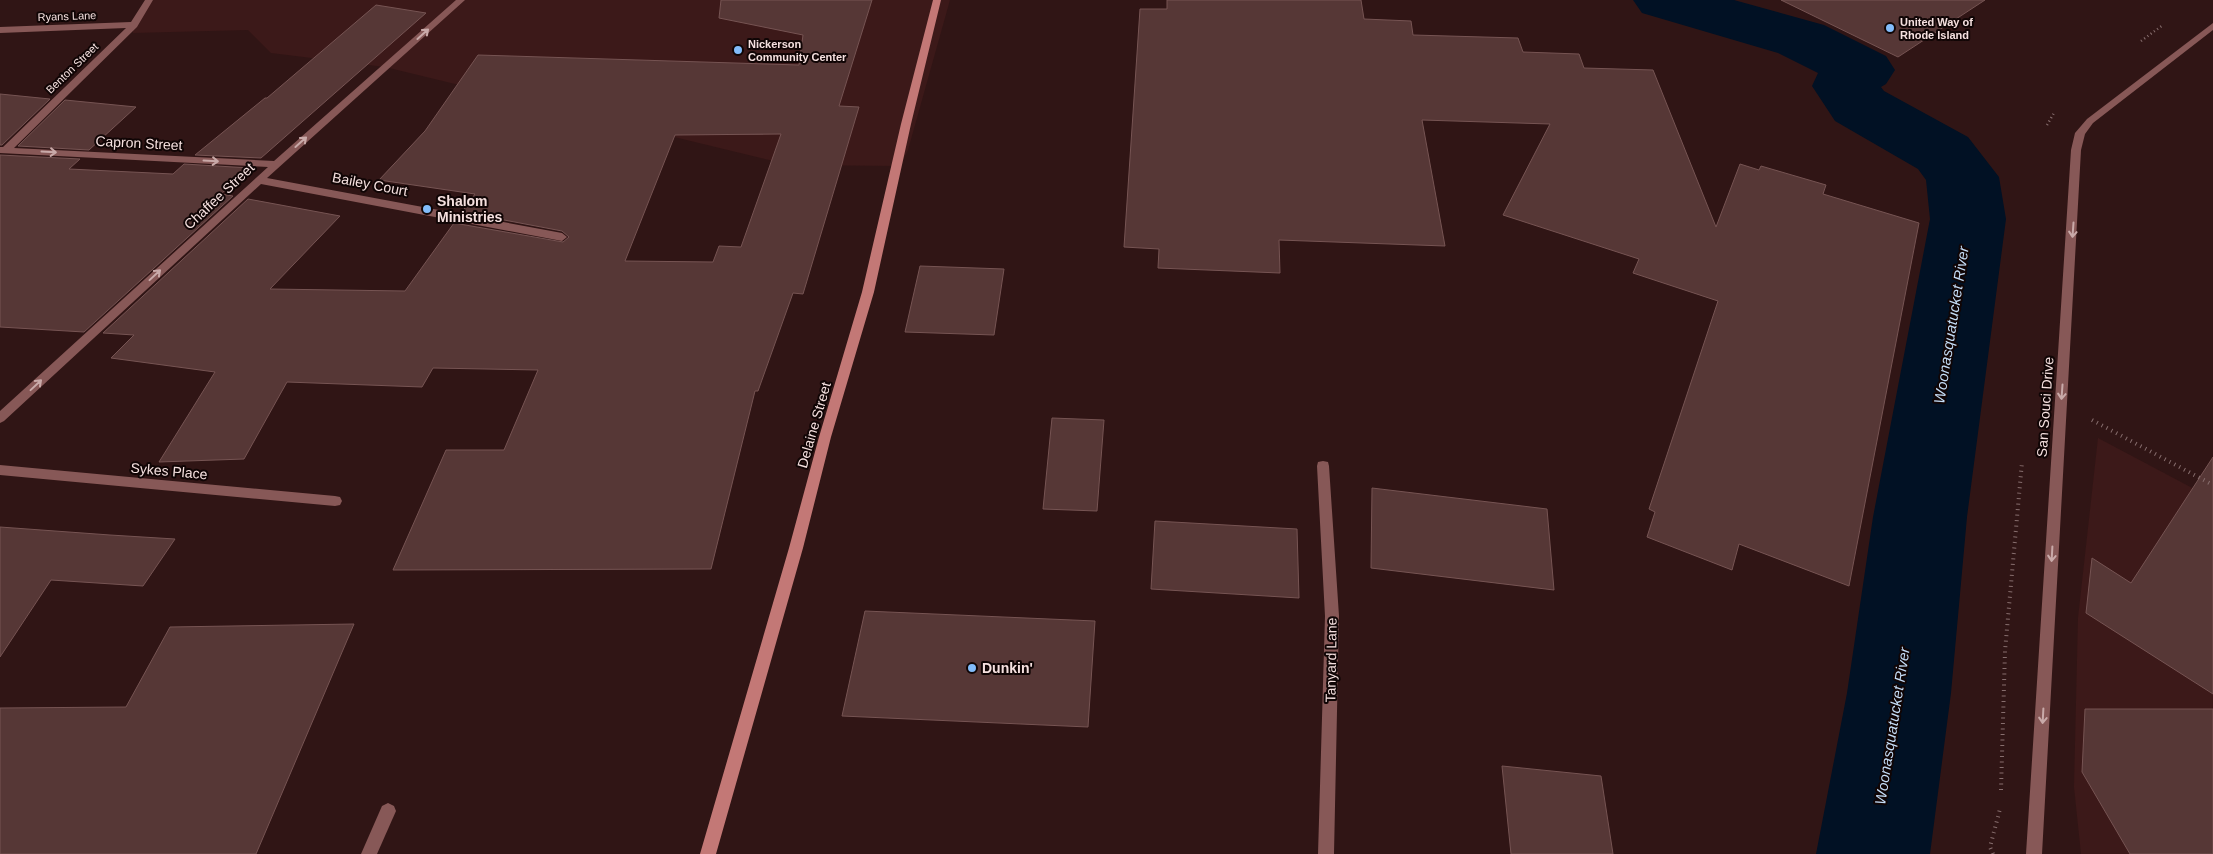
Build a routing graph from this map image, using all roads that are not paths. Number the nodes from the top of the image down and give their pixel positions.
1 (149, 0) edge
2 (462, 0) edge
3 (937, 0) edge
4 (134, 25) junction
5 (2213, 26) edge
6 (0, 30) edge
7 (3, 150) edge
8 (276, 164) junction
9 (259, 180) junction
10 (562, 237) dead end
11 (0, 418) edge
12 (1324, 466) dead end
13 (0, 470) edge
14 (335, 501) dead end
15 (388, 811) dead end
16 (369, 854) edge
17 (708, 854) edge
18 (1326, 854) edge
19 (2034, 854) edge

1 - 4 street, Benton Street
8 -> 2 street, Chaffee Street
3 - 17 street, Delaine Street
4 - 6 street, Ryans Lane
4 - 7 street, Benton Street
5 -> 19 street, San Souci Drive
7 -> 8 street, Capron Street
8 - 9 street, Chaffee Street
9 - 10 street, Bailey Court
11 -> 9 street, Chaffee Street
12 - 18 street, Tanyard Lane
13 - 14 street, Sykes Place
15 - 16 street

